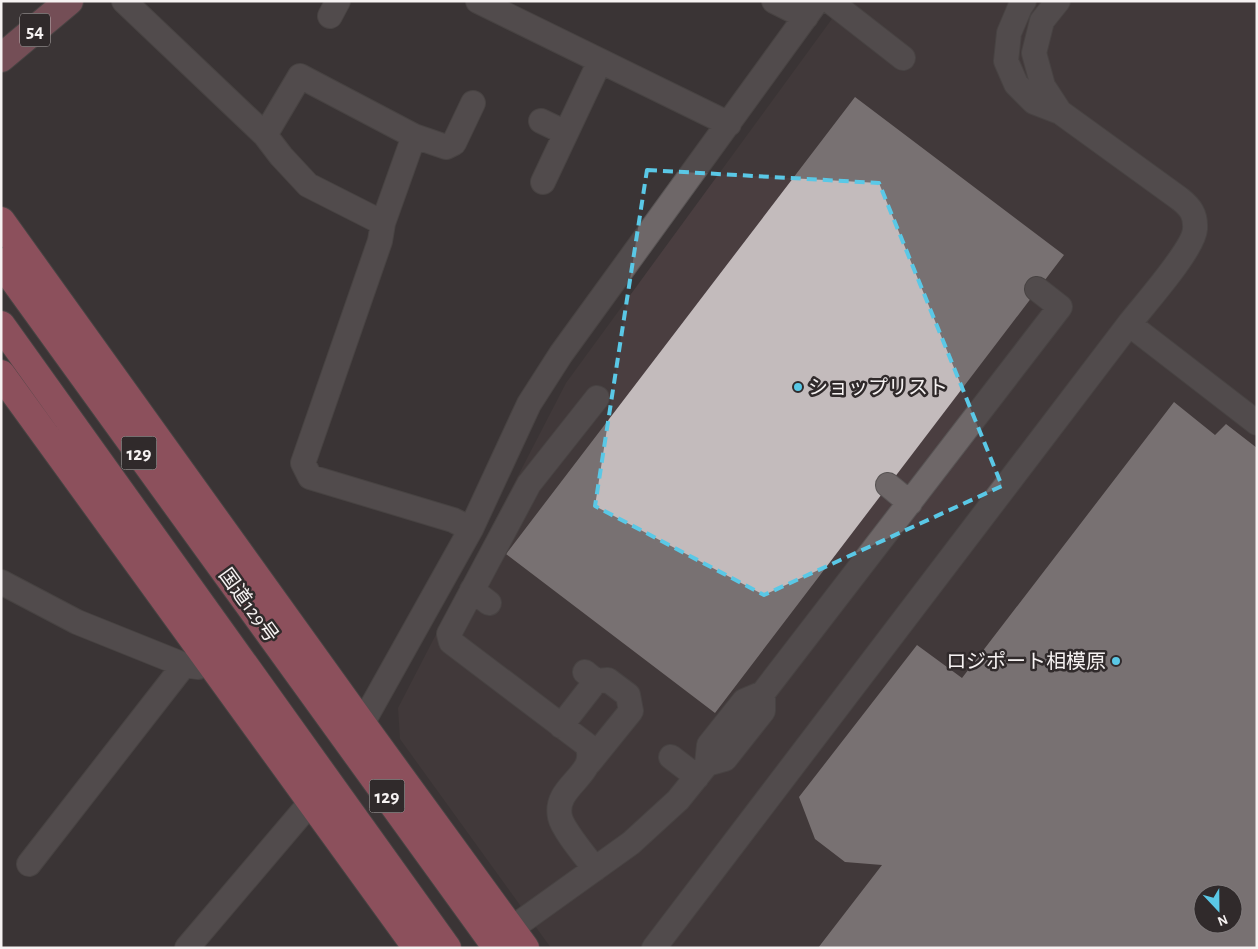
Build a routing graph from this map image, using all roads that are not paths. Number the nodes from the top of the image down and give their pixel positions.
1 (69, 1) edge
2 (124, 1) edge
3 (478, 1) edge
4 (774, 1) edge
5 (830, 1) edge
6 (1024, 1) edge
7 (1058, 1) edge
8 (811, 9) edge
9 (1, 58) edge
10 (903, 58) dead end
11 (600, 61) junction
12 (473, 103) dead end
13 (1060, 112) junction
14 (541, 121) dead end
15 (729, 124) junction
16 (566, 133) junction
17 (265, 135) junction
18 (414, 136) junction
19 (543, 182) dead end
20 (1, 221) edge
21 (383, 223) junction
22 (1, 262) edge
23 (1037, 289) dead end
24 (1128, 324) junction
25 (1, 325) edge
26 (1, 374) edge
27 (597, 398) dead end
28 (1257, 423) edge
29 (888, 485) dead end
30 (910, 502) junction
31 (471, 529) junction
32 (1, 582) edge
33 (184, 665) junction
34 (217, 671) junction
35 (362, 724) junction
36 (561, 726) junction
37 (672, 757) dead end
38 (589, 763) junction
39 (702, 770) junction
40 (311, 802) junction
41 (30, 864) dead end
42 (595, 869) junction
43 (511, 941) edge
44 (187, 948) edge
45 (417, 948) edge
46 (447, 948) edge
47 (654, 948) edge

1 - 9 main road, 54
2 - 17 street
3 - 11 street
4 - 8 street
5 - 10 street
6 - 13 street
7 - 13 street
8 - 15 street
11 - 15 street
11 - 16 street
12 - 18 street
13 - 24 street
14 - 16 street
15 - 31 street
16 - 19 street
17 - 18 street
17 - 21 street
18 - 21 street
20 - 35 highway
21 - 31 street
22 - 43 highway, 国道129号 / 129
23 - 30 street
24 - 28 street
24 - 47 street
25 - 46 highway, 国道129号 / 129
26 - 34 highway
27 - 36 street
29 - 30 street
30 - 39 street
31 - 35 street
32 - 33 street
33 - 34 street
33 - 41 street
34 - 40 highway
35 - 43 highway
36 - 38 street
36 - 38 street
37 - 39 street
38 - 42 street
39 - 42 street
40 - 44 street
40 - 45 highway
42 - 43 street

